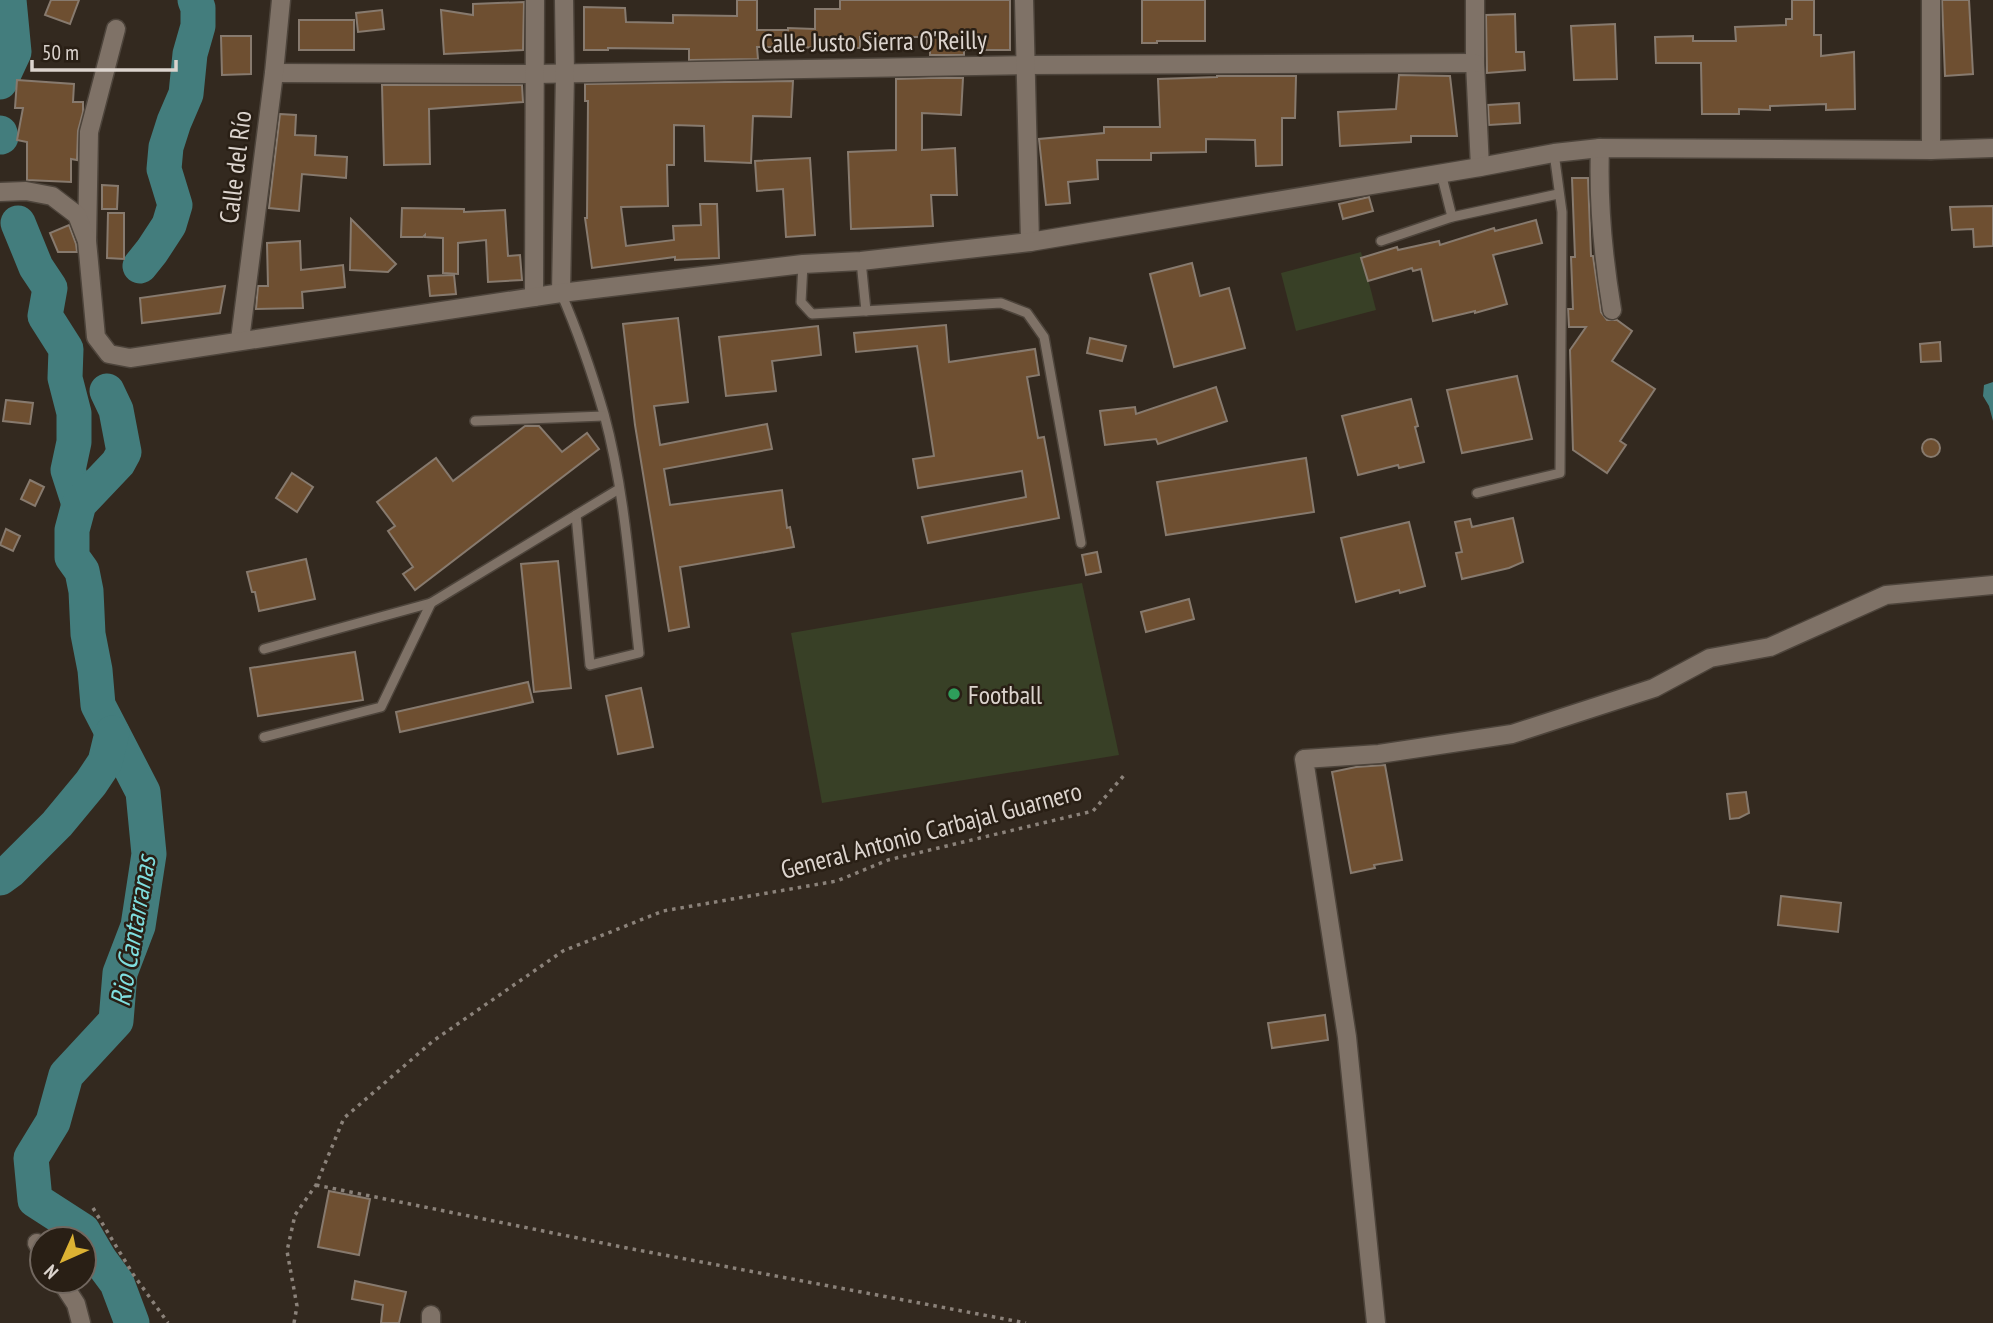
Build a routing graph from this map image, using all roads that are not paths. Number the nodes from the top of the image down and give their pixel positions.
1 (281, 0) edge
2 (535, 0) edge
3 (564, 0) edge
4 (1024, 0) edge
5 (1475, 0) edge
6 (1931, 0) edge
7 (116, 29) dead end
8 (1475, 63) junction
9 (1026, 65) junction
10 (274, 73) junction
11 (565, 73) junction
12 (535, 74) junction
13 (1600, 148) junction
14 (1993, 148) edge
15 (1931, 150) junction
16 (1554, 153) junction
17 (1479, 167) junction
18 (1441, 173) junction
19 (0, 192) edge
20 (1558, 194) junction
21 (1452, 217) junction
22 (88, 241) junction
23 (1381, 241) dead end
24 (1030, 242) junction
25 (861, 261) junction
26 (803, 264) junction
27 (561, 293) junction
28 (534, 297) junction
29 (1612, 310) dead end
30 (866, 311) junction
31 (240, 341) junction
32 (604, 416) junction
33 (475, 421) dead end
34 (619, 489) junction
35 (1477, 493) dead end
36 (576, 515) junction
37 (1081, 543) dead end
38 (1993, 585) edge
39 (431, 603) junction
40 (264, 649) dead end
41 (264, 737) dead end
42 (70, 1295) edge
43 (80, 1323) edge
44 (1376, 1323) edge

1 - 10 street, Calle del Río
2 - 12 street
3 - 11 street
4 - 9 street
5 - 8 street
6 - 15 street
7 - 22 street
8 - 9 street, Calle Justo Sierra O'Reilly
8 - 17 street
9 - 11 street, Calle Justo Sierra O'Reilly
9 - 24 street
10 - 12 street, Calle Justo Sierra O'Reilly
10 - 31 street, Calle del Río
11 - 12 street, Calle Justo Sierra O'Reilly
11 - 27 street
12 - 28 street
13 - 15 street
13 - 16 street
13 - 29 street
14 - 15 street
16 - 17 street
16 - 20 lane
17 - 18 street
18 - 21 lane
18 - 24 street
19 - 22 street
20 - 21 lane
20 - 35 lane
21 - 23 lane
22 - 31 street
24 - 25 street
25 - 26 street
25 - 30 lane
26 - 27 street
26 - 30 lane
27 - 28 street
27 - 32 lane
28 - 31 street
30 - 37 lane
32 - 33 lane
32 - 34 lane
34 - 36 lane
34 - 36 lane
36 - 39 lane
38 - 44 street
39 - 40 lane
39 - 41 lane
42 - 43 street

